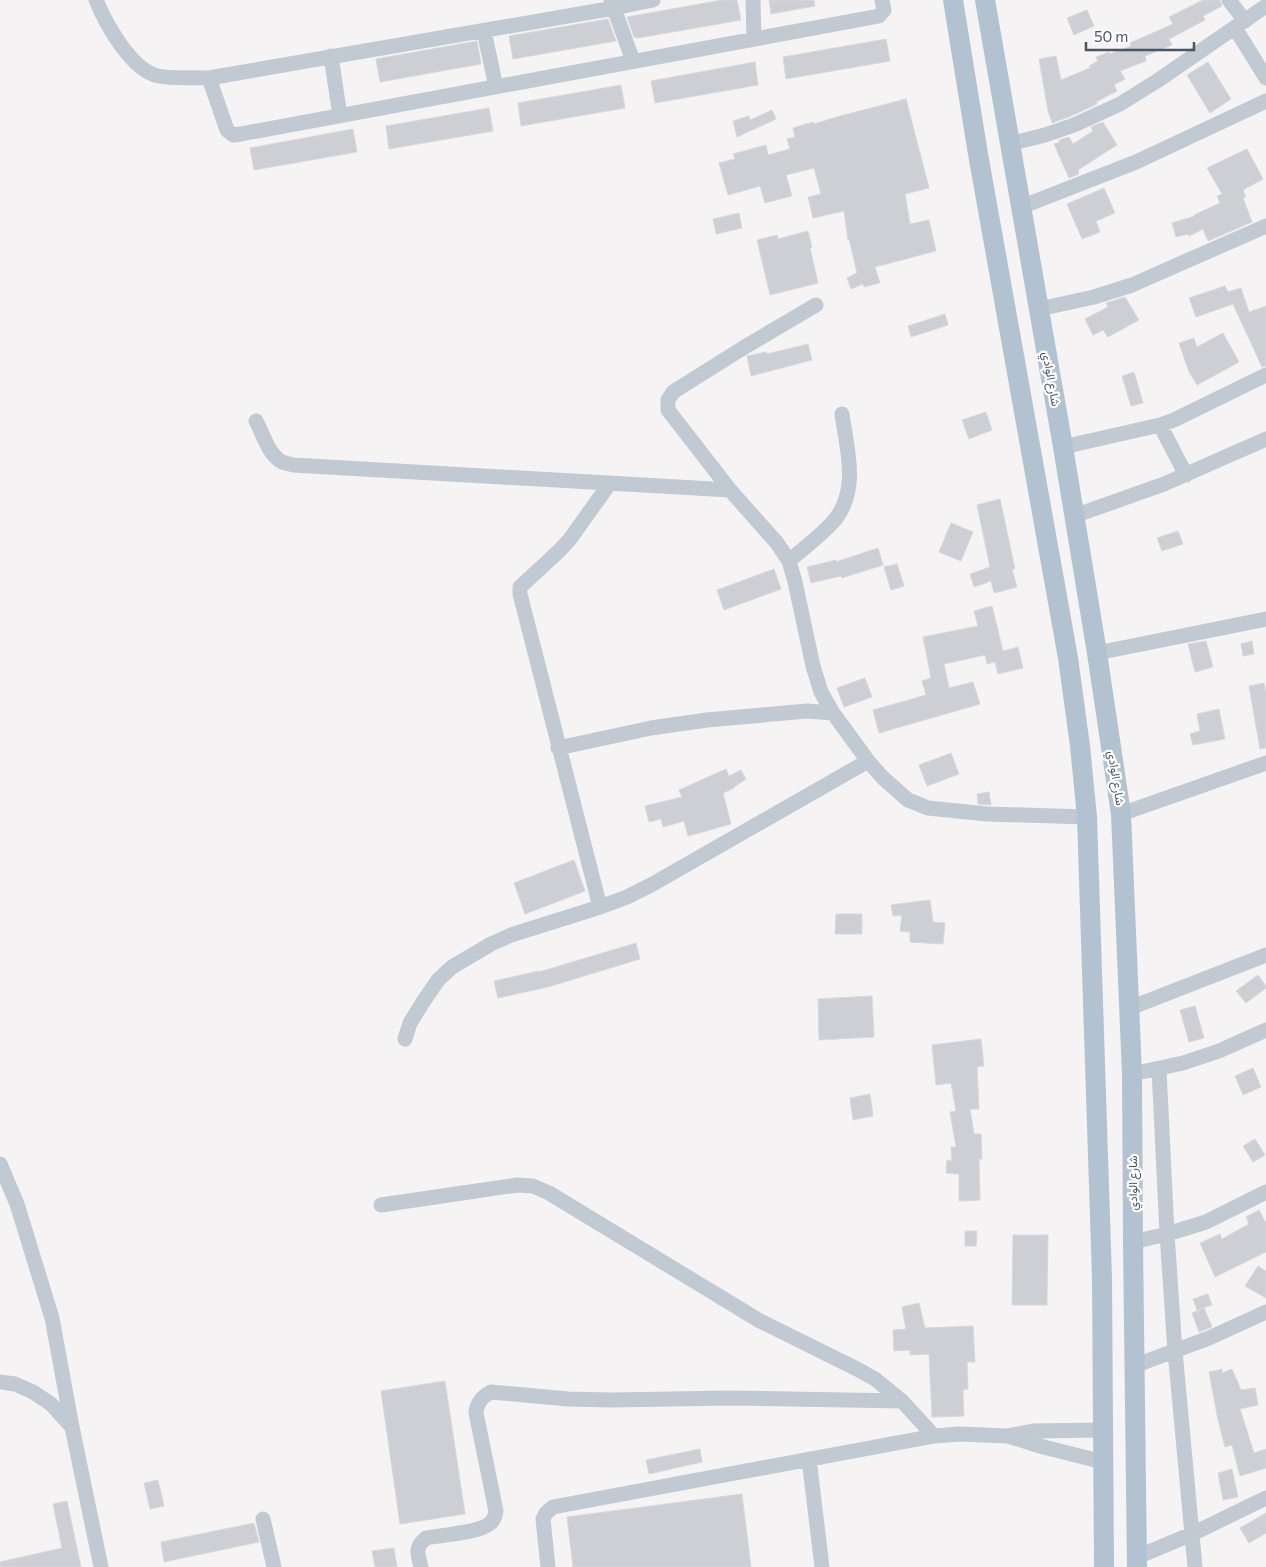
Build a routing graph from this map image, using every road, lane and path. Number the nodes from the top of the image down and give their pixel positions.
1 (96, 0) edge
2 (653, 0) edge
3 (753, 0) edge
4 (882, 0) edge
5 (953, 0) edge
6 (985, 0) edge
7 (1229, 0) edge
8 (613, 4) edge
9 (1266, 6) edge
10 (1240, 24) junction
11 (484, 31) junction
12 (754, 39) junction
13 (331, 56) junction
14 (633, 61) junction
15 (209, 78) junction
16 (1266, 78) edge
17 (496, 87) junction
18 (1266, 101) edge
19 (340, 116) junction
20 (1009, 144) junction
21 (1021, 207) junction
22 (1266, 226) edge
23 (816, 305) dead end
24 (1039, 309) junction
25 (1266, 375) edge
26 (842, 414) dead end
27 (256, 421) dead end
28 (1160, 425) junction
29 (1266, 439) edge
30 (1063, 447) junction
31 (1186, 475) junction
32 (610, 483) junction
33 (730, 490) junction
34 (1074, 516) junction
35 (789, 561) junction
36 (1266, 619) edge
37 (1097, 653) junction
38 (833, 713) junction
39 (558, 748) junction
40 (868, 761) junction
41 (1266, 763) edge
42 (1121, 814) junction
43 (1087, 817) junction
44 (600, 907) junction
45 (1266, 955) edge
46 (1130, 1008) junction
47 (1266, 1030) edge
48 (405, 1039) dead end
49 (1160, 1069) junction
50 (1132, 1074) junction
51 (0, 1164) edge
52 (1266, 1192) edge
53 (380, 1205) dead end
54 (1167, 1234) junction
55 (1133, 1242) junction
56 (1133, 1276) junction
57 (1102, 1279) junction
58 (1266, 1312) edge
59 (1102, 1336) junction
60 (1134, 1336) junction
61 (1175, 1351) junction
62 (1134, 1366) junction
63 (0, 1382) edge
64 (902, 1401) junction
65 (72, 1427) junction
66 (1103, 1430) junction
67 (934, 1436) junction
68 (1007, 1436) junction
69 (809, 1459) junction
70 (1103, 1462) junction
71 (1266, 1498) edge
72 (263, 1519) dead end
73 (1192, 1534) junction
74 (1137, 1562) edge
75 (102, 1567) edge
76 (274, 1567) edge
77 (421, 1567) edge
78 (548, 1567) edge
79 (822, 1567) edge
80 (1104, 1567) edge
81 (1195, 1567) edge

1 - 15 street
2 - 8 street
3 - 12 street
4 - 12 street
5 - 43 main road
6 - 20 main road, شارع الوادي
7 - 10 street
8 - 11 street
8 - 14 street
9 - 10 street
10 - 16 street
10 - 20 street
11 - 13 street
11 - 17 street
12 - 14 street
13 - 15 street
13 - 19 street
14 - 17 street
15 - 19 street
17 - 19 street
18 - 21 street
20 - 21 main road, شارع الوادي
21 - 24 main road, شارع الوادي
22 - 24 street
23 - 33 street
24 - 30 main road, شارع الوادي
25 - 28 street
26 - 35 street
27 - 32 street
28 - 30 street
28 - 31 street
29 - 31 street
30 - 34 main road, شارع الوادي
31 - 34 street
32 - 33 street
32 - 39 street
33 - 35 street
34 - 37 main road, شارع الوادي
35 - 38 street
36 - 37 street
37 - 42 main road, شارع الوادي
38 - 39 street
38 - 40 street
39 - 44 street
40 - 43 street
40 - 44 street
41 - 42 street
42 - 46 main road, شارع الوادي
43 - 57 main road
44 - 48 street
45 - 46 street
46 - 50 main road, شارع الوادي
47 - 49 street
49 - 50 street
49 - 54 street
50 - 55 main road, شارع الوادي
51 - 65 street
52 - 54 street
53 - 64 street
54 - 55 street
54 - 61 street
55 - 56 main road, شارع الوادي
56 - 57 main road
56 - 60 main road, شارع الوادي
57 - 59 main road
58 - 61 street
59 - 60 main road
59 - 66 main road
60 - 62 main road, شارع الوادي
61 - 62 street
61 - 73 street
62 - 74 main road, شارع الوادي
63 - 65 street
64 - 67 street
64 - 77 street
65 - 75 street
66 - 68 street
66 - 70 main road
67 - 68 street
67 - 69 street
68 - 70 street
69 - 78 street
69 - 79 street
70 - 80 main road
71 - 73 street
72 - 76 street
73 - 74 street
73 - 81 street

